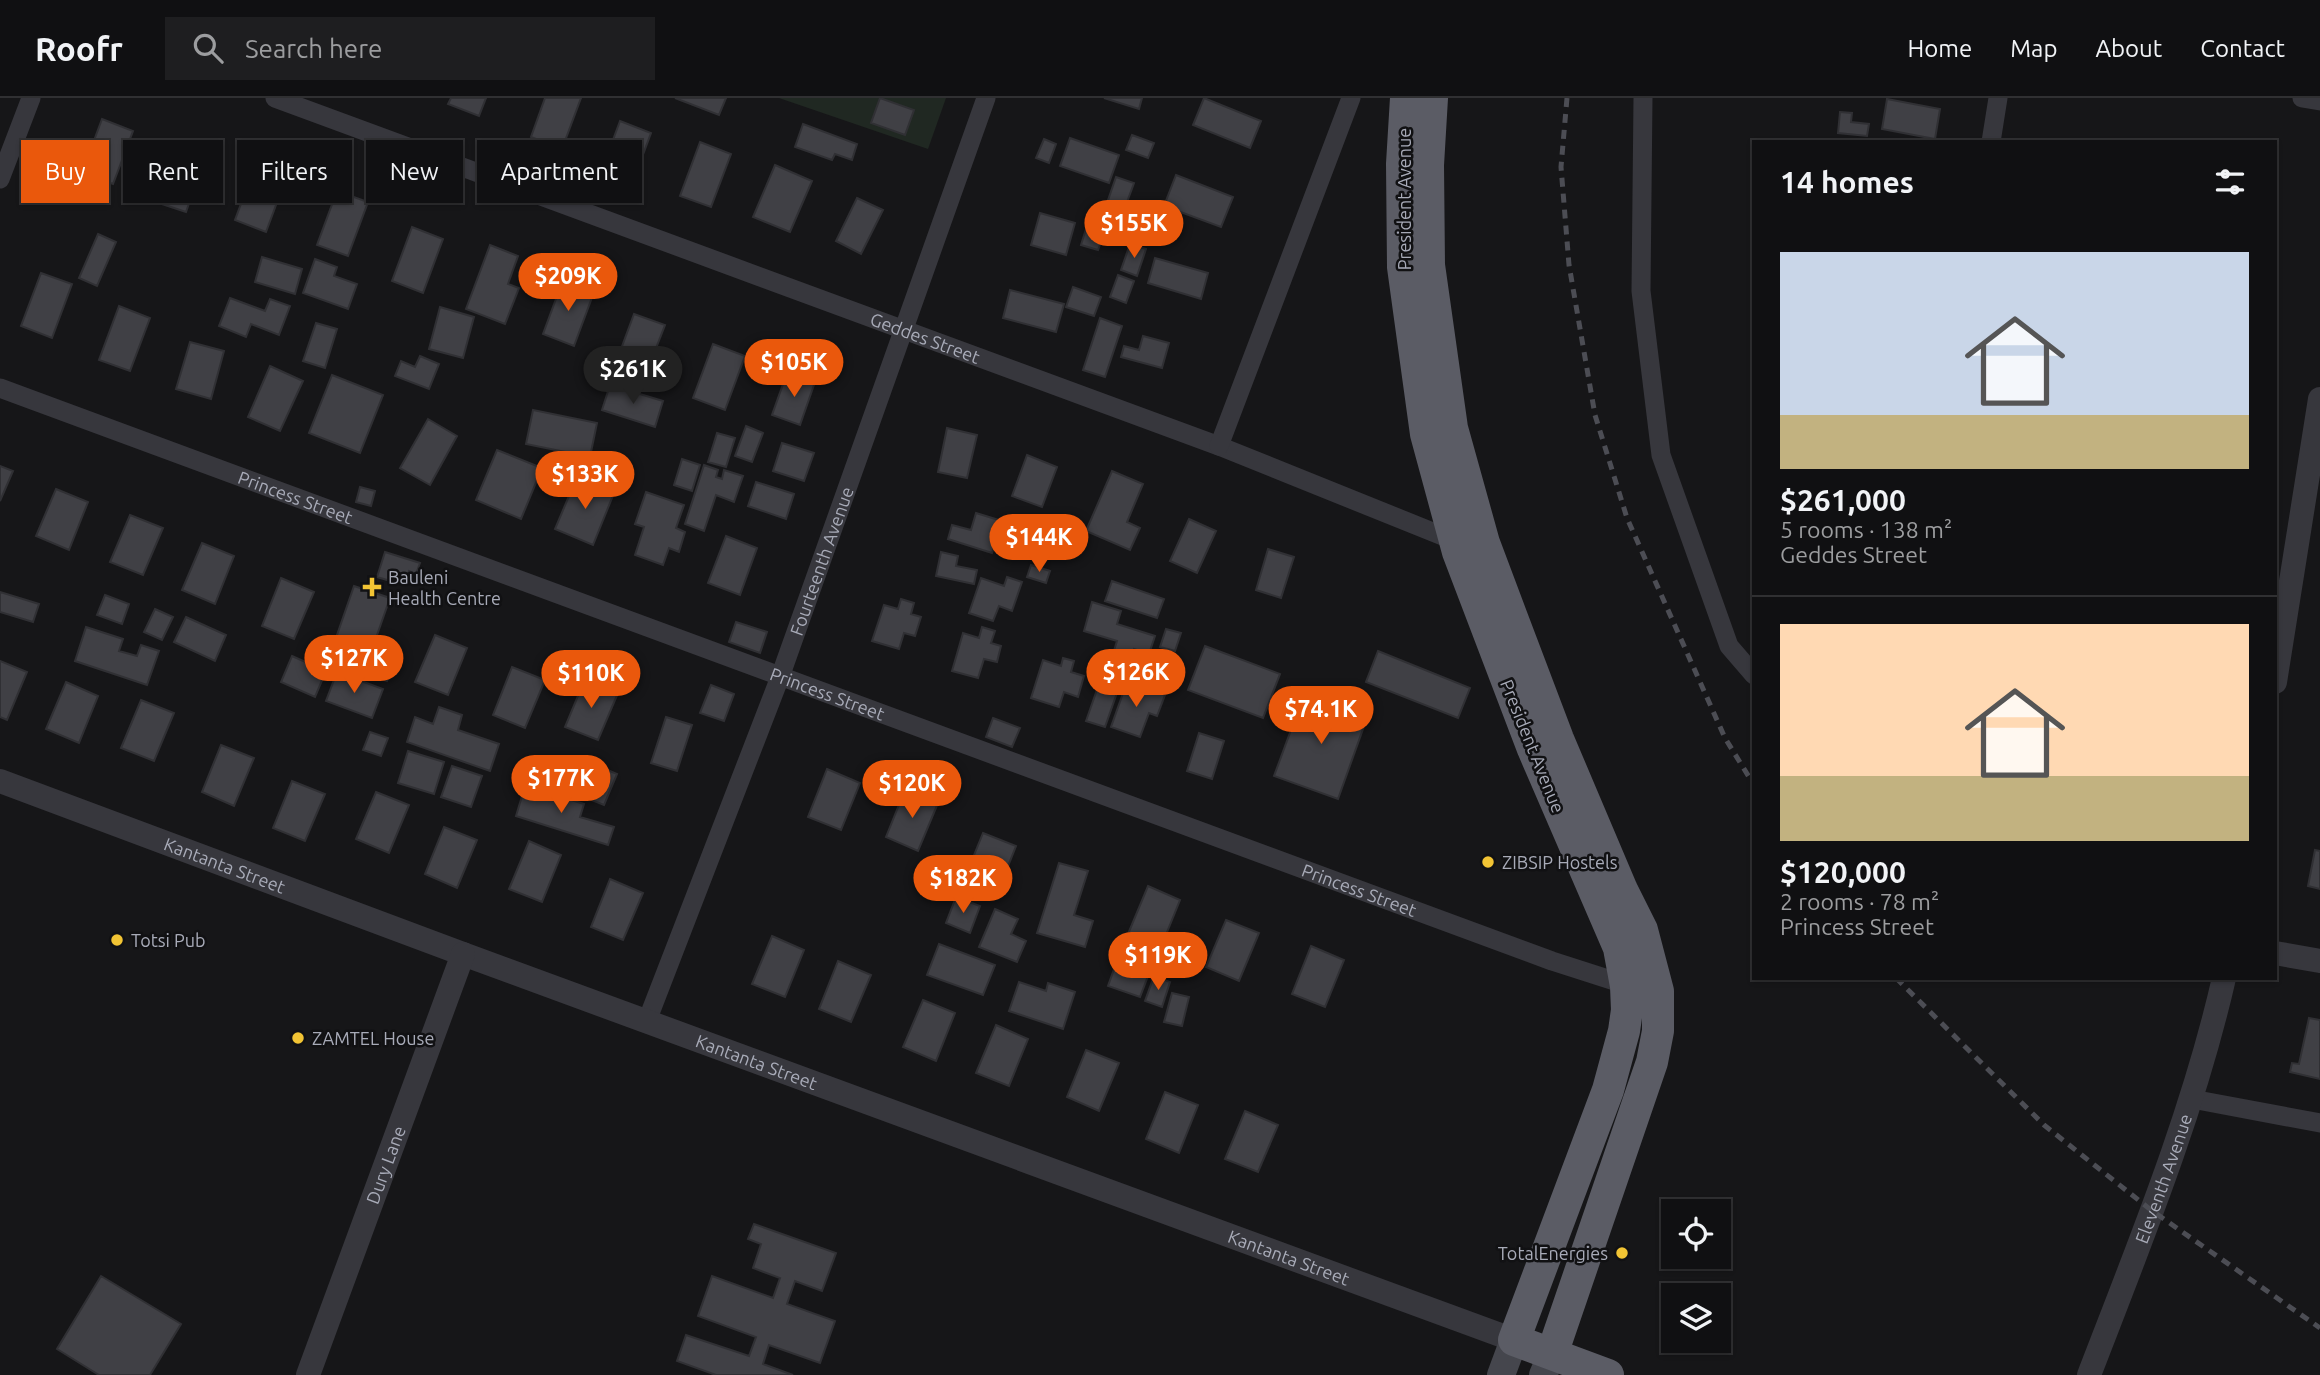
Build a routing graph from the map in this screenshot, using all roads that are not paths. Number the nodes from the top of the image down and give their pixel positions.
1 (31, 98) edge
2 (275, 98) edge
3 (986, 98) edge
4 (1351, 98) edge
5 (1406, 98) edge
6 (1432, 98) edge
7 (1643, 98) edge
8 (1998, 98) edge
9 (2302, 98) edge
10 (2320, 101) edge
11 (1991, 140) edge
12 (0, 179) edge
13 (903, 331) junction
14 (0, 388) edge
15 (2320, 399) edge
16 (1219, 446) junction
17 (1455, 541) junction
18 (2277, 669) edge
19 (1752, 673) edge
20 (780, 677) junction
21 (0, 781) edge
22 (2277, 953) edge
23 (463, 954) junction
24 (2320, 961) edge
25 (2224, 980) edge
26 (1626, 986) junction
27 (1658, 991) junction
28 (648, 1021) junction
29 (1619, 1052) junction
30 (1652, 1062) junction
31 (2192, 1099) junction
32 (2320, 1123) edge
33 (1567, 1197) junction
34 (1601, 1211) junction
35 (1514, 1340) junction
36 (1548, 1364) edge
37 (308, 1375) edge
38 (1501, 1375) edge
39 (1608, 1375) edge
40 (2090, 1375) edge

1 - 12 street
2 - 13 street, Geddes Street
3 - 13 street, Fourteenth Avenue
4 - 16 street
5 - 17 highway, President Avenue
6 - 27 highway, President Avenue
7 - 19 street
8 - 11 street
9 - 10 street
13 - 16 street, Geddes Street
13 - 20 street, Fourteenth Avenue
14 - 20 street, Princess Street
15 - 18 street
16 - 17 street, Geddes Street
17 - 26 highway, President Avenue
20 - 26 street, Princess Street
20 - 28 street, Fourteenth Avenue
21 - 23 street, Kantanta Street
22 - 24 street
23 - 28 street, Kantanta Street
23 - 37 street, Dury Lane
25 - 31 street, Eleventh Avenue
26 - 27 street, Princess Street
26 - 29 highway, President Avenue
27 - 30 highway, President Avenue
28 - 35 street, Kantanta Street
29 - 30 highway
29 - 33 highway, President Avenue
30 - 34 highway, President Avenue
31 - 32 street
31 - 40 street, Eleventh Avenue
33 - 34 highway
33 - 35 highway, President Avenue
34 - 36 highway, President Avenue
35 - 36 highway
35 - 38 main road, President Avenue
36 - 39 highway

